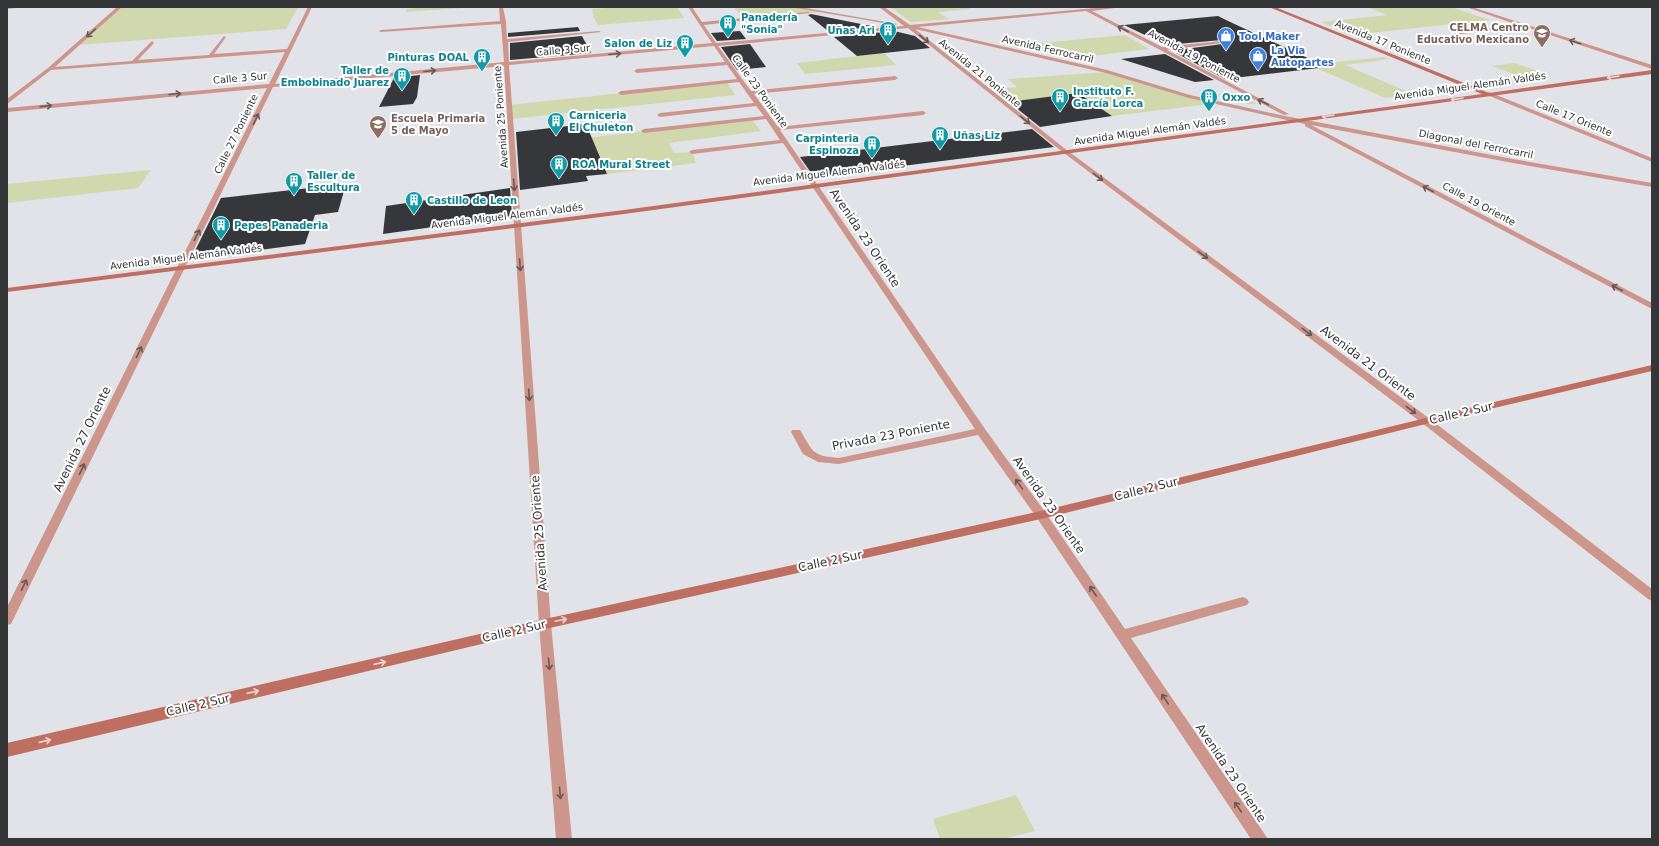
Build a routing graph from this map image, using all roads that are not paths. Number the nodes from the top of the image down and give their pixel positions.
1 (25, 7) edge
2 (120, 7) edge
3 (310, 7) edge
4 (502, 7) edge
5 (690, 7) edge
6 (792, 7) edge
7 (882, 7) edge
8 (1082, 7) edge
9 (1120, 7) edge
10 (1270, 7) edge
11 (1468, 7) edge
12 (7, 8) edge
13 (1088, 10) junction
14 (822, 12) junction
15 (504, 22) junction
16 (700, 24) junction
17 (908, 26) junction
18 (1525, 26) junction
19 (381, 31) dead end
20 (598, 32) dead end
21 (1455, 34) dead end
22 (224, 37) dead end
23 (505, 41) junction
24 (1230, 41) dead end
25 (152, 42) dead end
26 (716, 45) junction
27 (1162, 49) junction
28 (289, 50) junction
29 (210, 57) junction
30 (133, 63) junction
31 (729, 63) junction
32 (506, 64) junction
33 (1652, 67) edge
34 (50, 69) junction
35 (637, 71) dead end
36 (1652, 72) edge
37 (894, 78) dead end
38 (741, 80) junction
39 (272, 84) junction
40 (621, 93) dead end
41 (750, 93) junction
42 (1489, 94) junction
43 (7, 102) edge
44 (758, 104) junction
45 (7, 110) edge
46 (923, 113) dead end
47 (660, 115) dead end
48 (768, 117) junction
49 (1298, 120) junction
50 (776, 129) junction
51 (644, 131) dead end
52 (785, 141) junction
53 (692, 152) dead end
54 (1067, 154) junction
55 (1652, 160) edge
56 (1652, 185) edge
57 (814, 186) junction
58 (517, 226) junction
59 (179, 270) junction
60 (7, 290) edge
61 (1652, 306) edge
62 (1652, 368) edge
63 (1426, 421) junction
64 (981, 431) junction
65 (796, 432) dead end
66 (1041, 514) junction
67 (1652, 596) edge
68 (1243, 602) dead end
69 (7, 620) edge
70 (545, 624) junction
71 (1122, 635) junction
72 (7, 750) edge
73 (564, 839) edge
74 (1260, 839) edge

1 - 12 street
2 -> 34 street
3 - 28 street, Calle 27 Poniente
4 - 15 street, Avenida 25 Poniente
5 - 16 street, Calle 23 Poniente
6 - 14 street, Avenida Ferrocarril
7 - 17 street, Avenida 21 Poniente
8 - 13 street, Avenida 19 Poniente
9 - 13 street, Calle 3 Sur
10 - 42 main road, Avenida 17 Poniente
11 - 18 street
13 - 17 street, Calle 3 Sur
27 -> 13 street, Avenida 19 Poniente
14 - 16 street
14 - 17 street, Avenida Ferrocarril
15 - 19 street
15 - 23 street, Avenida 25 Poniente
16 - 26 street, Calle 23 Poniente
17 - 26 street, Calle 3 Sur
17 - 49 street, Avenida Ferrocarril
17 -> 54 street, Avenida 21 Poniente
18 - 21 street
33 -> 18 street
20 - 23 street
22 - 29 street
23 - 32 street, Avenida 25 Poniente
24 - 27 street
25 - 30 street
26 - 31 street, Calle 23 Poniente
32 -> 26 street, Calle 3 Sur
49 -> 27 street, Avenida 19 Poniente
28 - 29 street
28 - 39 street, Calle 27 Poniente
29 - 30 street
30 - 34 street
31 - 35 street
31 - 38 street, Calle 23 Poniente
39 -> 32 street, Calle 3 Sur
32 -> 58 street, Avenida 25 Poniente
34 - 43 street
36 -> 42 main road, Avenida Miguel Alemán Valdés
37 - 41 street
38 - 40 street
38 - 41 street, Calle 23 Poniente
45 -> 39 street, Calle 3 Sur
59 -> 39 street, Calle 27 Poniente
41 - 44 street, Calle 23 Poniente
42 -> 49 main road, Avenida Miguel Alemán Valdés
42 - 55 street, Calle 17 Oriente
44 - 47 street
44 - 48 street, Calle 23 Poniente
46 - 50 street
48 - 50 street, Calle 23 Poniente
48 - 51 street
49 - 54 main road, Avenida Miguel Alemán Valdés
49 - 56 street, Diagonal del Ferrocarril
61 -> 49 street, Calle 19 Oriente
50 - 52 street, Calle 23 Poniente
52 - 53 street
52 - 57 street, Calle 23 Poniente
54 - 57 main road, Avenida Miguel Alemán Valdés
54 -> 63 street, Avenida 21 Oriente
57 - 58 main road, Avenida Miguel Alemán Valdés
57 - 64 street, Avenida 23 Oriente
58 - 59 main road, Avenida Miguel Alemán Valdés
58 -> 70 street, Avenida 25 Oriente
59 - 60 main road, Avenida Miguel Alemán Valdés
69 -> 59 street, Avenida 27 Oriente
62 - 63 main road, Calle 2 Sur
63 - 66 main road, Calle 2 Sur
63 - 67 street, Avenida 21 Oriente
64 - 65 street, Privada 23 Poniente
66 -> 64 street, Avenida 23 Oriente
70 -> 66 main road, Calle 2 Sur
71 -> 66 street, Avenida 23 Oriente
68 - 71 street
72 -> 70 main road, Calle 2 Sur
70 -> 73 street, Avenida 25 Oriente
74 -> 71 street, Avenida 23 Oriente

